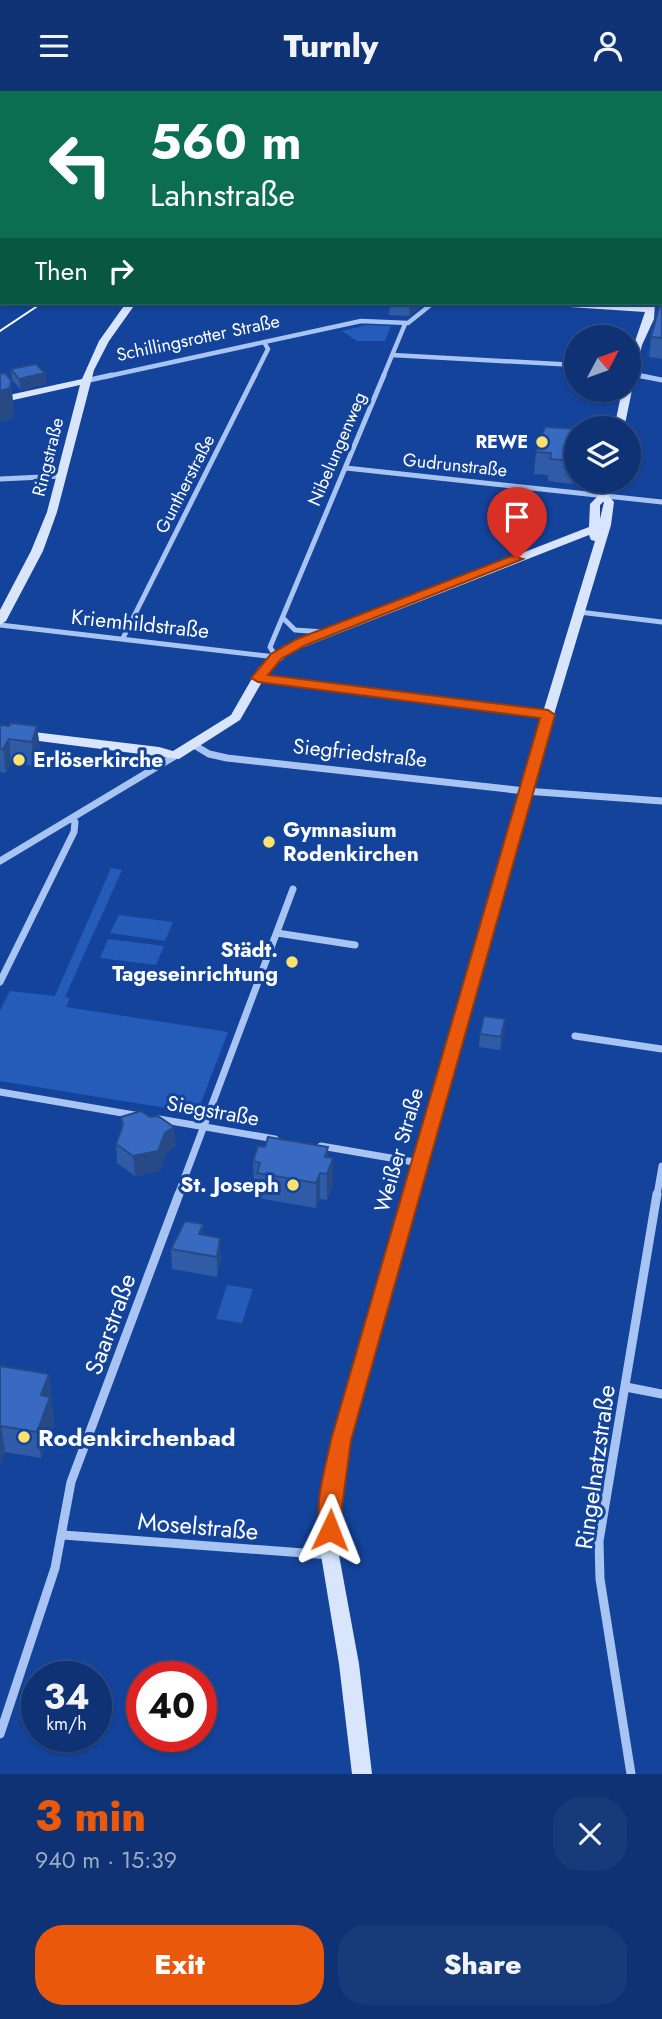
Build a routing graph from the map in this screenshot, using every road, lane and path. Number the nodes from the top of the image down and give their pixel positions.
1 (130, 305) edge
2 (431, 305) edge
3 (594, 305) edge
4 (653, 308) edge
5 (405, 324) junction
6 (264, 342) junction
7 (641, 342) edge
8 (391, 355) junction
9 (564, 364) edge
10 (641, 376) edge
11 (662, 380) edge
12 (85, 381) junction
13 (0, 400) edge
14 (346, 468) junction
15 (63, 476) junction
16 (0, 479) edge
17 (605, 493) edge
18 (604, 496) junction
19 (662, 502) edge
20 (594, 516) junction
21 (605, 525) junction
22 (594, 531) junction
23 (572, 538) junction
24 (597, 549) junction
25 (579, 613) junction
26 (283, 618) junction
27 (662, 622) edge
28 (0, 623) edge
29 (324, 632) junction
30 (123, 638) junction
31 (276, 657) junction
32 (258, 678) junction
33 (548, 715) junction
34 (0, 732) edge
35 (194, 745) junction
36 (175, 756) junction
37 (525, 791) junction
38 (662, 801) edge
39 (72, 819) junction
40 (0, 861) edge
41 (293, 888) dead end
42 (278, 933) junction
43 (355, 945) dead end
44 (0, 982) edge
45 (575, 1036) dead end
46 (662, 1049) edge
47 (0, 1092) edge
48 (204, 1127) junction
49 (281, 1140) edge
50 (307, 1144) edge
51 (420, 1163) junction
52 (662, 1165) edge
53 (659, 1202) edge
54 (626, 1387) junction
55 (662, 1394) edge
56 (63, 1535) junction
57 (330, 1555) junction
58 (0, 1734) edge
59 (362, 1774) edge
60 (631, 1774) edge

1 - 12 street, Ringstraße
2 - 5 street, Nibelungenweg
3 - 4 street
4 - 7 street
5 - 6 street, Schillingsrotter Straße
5 - 8 street, Nibelungenweg
6 - 12 street, Schillingsrotter Straße
6 - 30 street, Guntherstraße
8 - 9 street
8 - 14 street, Nibelungenweg
10 - 11 street
12 - 13 street, Schillingsrotter Straße
12 - 15 street, Ringstraße
14 - 18 street, Gudrunstraße
14 - 26 street, Nibelungenweg
15 - 16 street
15 - 28 street, Ringstraße
17 - 18 street
18 - 19 street, Gudrunstraße
18 - 20 street
18 - 21 street
20 - 22 street, Weißer Straße
20 - 23 street
21 - 22 street
21 - 24 street, Weißer Straße
22 - 23 street
22 - 24 street, Weißer Straße
23 - 24 street
23 - 29 street
24 - 25 street, Weißer Straße
25 - 27 street
25 - 33 street, Weißer Straße
26 - 29 street
26 - 31 street, Nibelungenweg
28 - 30 street, Kriemhildstraße
29 - 31 street
30 - 31 street, Kriemhildstraße
31 - 32 street
32 - 33 street
32 - 35 street
33 - 37 street, Weißer Straße
34 - 36 street
35 - 36 street
35 - 37 street, Siegfriedstraße
36 - 39 street
37 - 38 street, Siegfriedstraße
37 - 51 street, Weißer Straße
39 - 40 street
39 - 44 street
41 - 42 street, Saarstraße
42 - 43 street
42 - 48 street, Saarstraße
45 - 46 street
47 - 48 street, Siegstraße
48 - 49 street, Siegstraße
48 - 56 street, Saarstraße
50 - 51 street
51 - 57 street, Weißer Straße
52 - 53 street, Ringelnatzstraße
53 - 54 street, Ringelnatzstraße
54 - 55 street
54 - 60 street, Ringelnatzstraße
56 - 57 street, Moselstraße
56 - 58 street, Saarstraße
57 - 59 street, Weißer Straße

